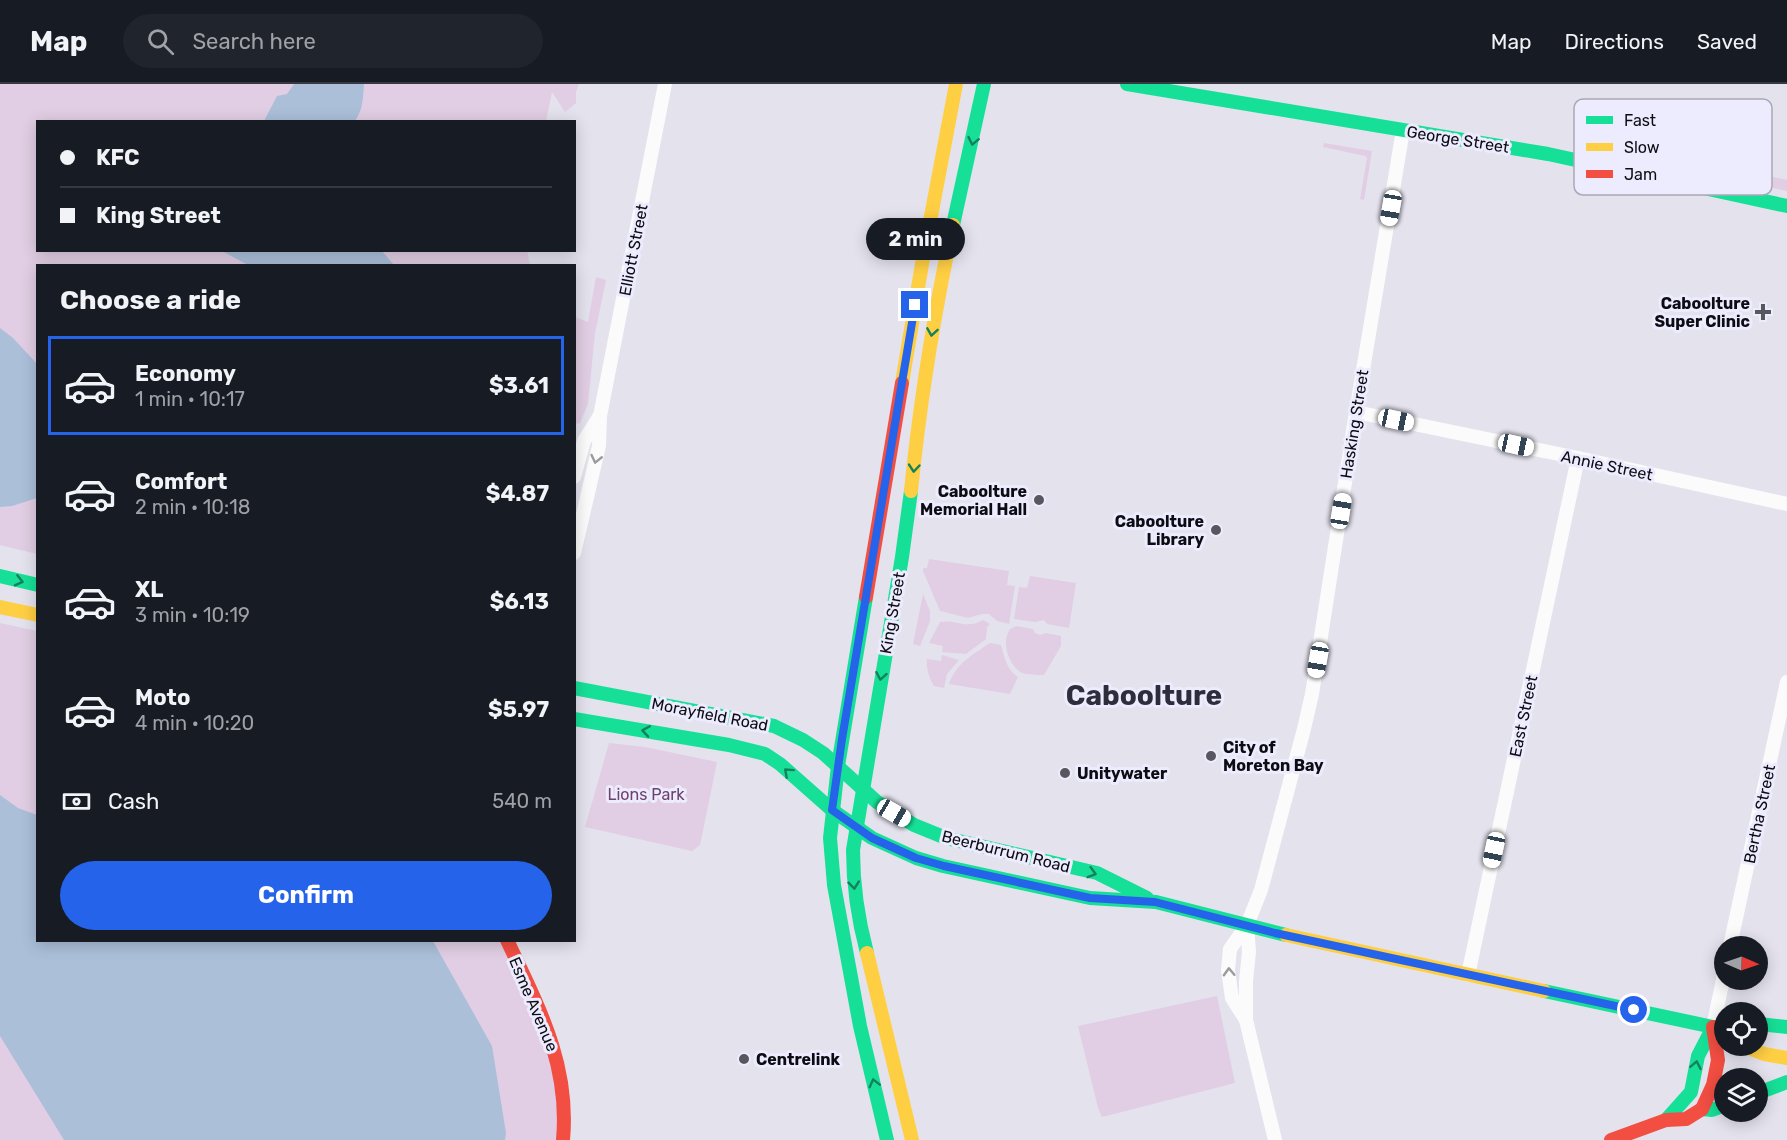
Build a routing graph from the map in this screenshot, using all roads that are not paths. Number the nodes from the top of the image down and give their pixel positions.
1 (665, 84) edge
2 (956, 84) edge
3 (984, 84) edge
4 (1127, 84) edge
5 (1403, 130) junction
6 (1574, 160) edge
7 (1736, 195) edge
8 (1787, 206) edge
9 (1356, 412) junction
10 (600, 416) junction
11 (1578, 458) junction
12 (576, 470) edge
13 (1787, 504) edge
14 (576, 544) edge
15 (0, 576) edge
16 (36, 585) edge
17 (0, 607) edge
18 (36, 615) edge
19 (1787, 682) edge
20 (576, 688) edge
21 (576, 719) edge
22 (838, 766) junction
23 (862, 789) junction
24 (832, 810) junction
25 (856, 827) junction
26 (1155, 902) junction
27 (1247, 925) junction
28 (1732, 936) edge
29 (508, 942) edge
30 (1468, 975) junction
31 (1246, 1020) junction
32 (1768, 1024) edge
33 (1787, 1027) edge
34 (1714, 1028) edge
35 (1714, 1037) edge
36 (1768, 1055) edge
37 (1718, 1056) edge
38 (1787, 1058) edge
39 (1787, 1082) edge
40 (1768, 1089) edge
41 (1702, 1109) junction
42 (1714, 1109) edge
43 (1666, 1120) junction
44 (1276, 1138) edge
45 (563, 1140) edge
46 (888, 1140) edge
47 (912, 1140) edge
48 (1611, 1140) edge

1 - 10 street, Elliott Street
2 - 22 main road, King Street
3 -> 23 main road, King Street
4 - 5 main road, George Street
5 - 6 main road, George Street
5 - 9 street, Hasking Street
7 - 8 main road, George Street
9 - 11 street, Annie Street
9 - 27 street, Hasking Street
10 - 12 street, Elliott Street
10 -> 14 street, Elliott Street
11 - 13 street, Annie Street
11 - 30 street, East Street
15 -> 16 main road
17 - 18 main road
19 - 28 street, Bertha Street
20 - 22 main road, Morayfield Road
24 -> 21 main road, Morayfield Road
22 - 23 main road, Morayfield Road
22 - 24 main road, King Street
23 - 25 main road, King Street
23 -> 26 main road, Beerburrum Road
24 - 25 main road, Morayfield Road
46 -> 24 main road, King Street
25 - 26 main road, Beerburrum Road
25 -> 47 main road, King Street
26 - 27 main road, Beerburrum Road
27 - 30 main road, Beerburrum Road
27 - 31 street
31 -> 27 street
29 - 45 main road, Esme Avenue
30 - 34 main road, Beerburrum Road
31 - 44 street
32 - 33 main road
43 -> 35 main road
36 - 38 main road
37 - 41 main road
39 - 40 main road
41 - 42 main road
41 - 43 main road
43 - 48 main road

